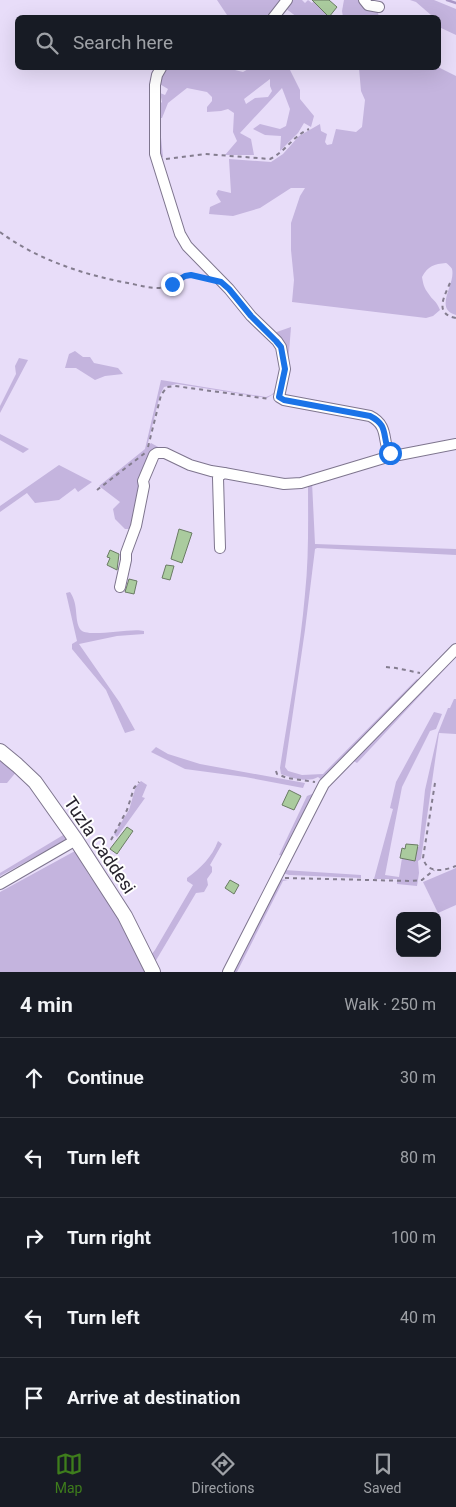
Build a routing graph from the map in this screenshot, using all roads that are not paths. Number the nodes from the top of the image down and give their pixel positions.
1 (287, 0) edge
2 (364, 0) edge
3 (379, 7) dead end
4 (275, 15) edge
5 (161, 70) edge
6 (456, 444) edge
7 (394, 455) junction
8 (224, 473) junction
9 (220, 548) dead end
10 (120, 587) dead end
11 (456, 649) edge
12 (0, 752) edge
13 (76, 840) junction
14 (0, 884) edge
15 (153, 972) edge
16 (228, 972) edge

1 - 4 street
2 - 3 street
5 - 7 street
6 - 7 street
7 - 8 street
8 - 9 street
8 - 10 street
11 - 16 street
12 - 13 main road, Tuzla Caddesi
13 - 14 street
13 - 15 main road, Tuzla Caddesi

